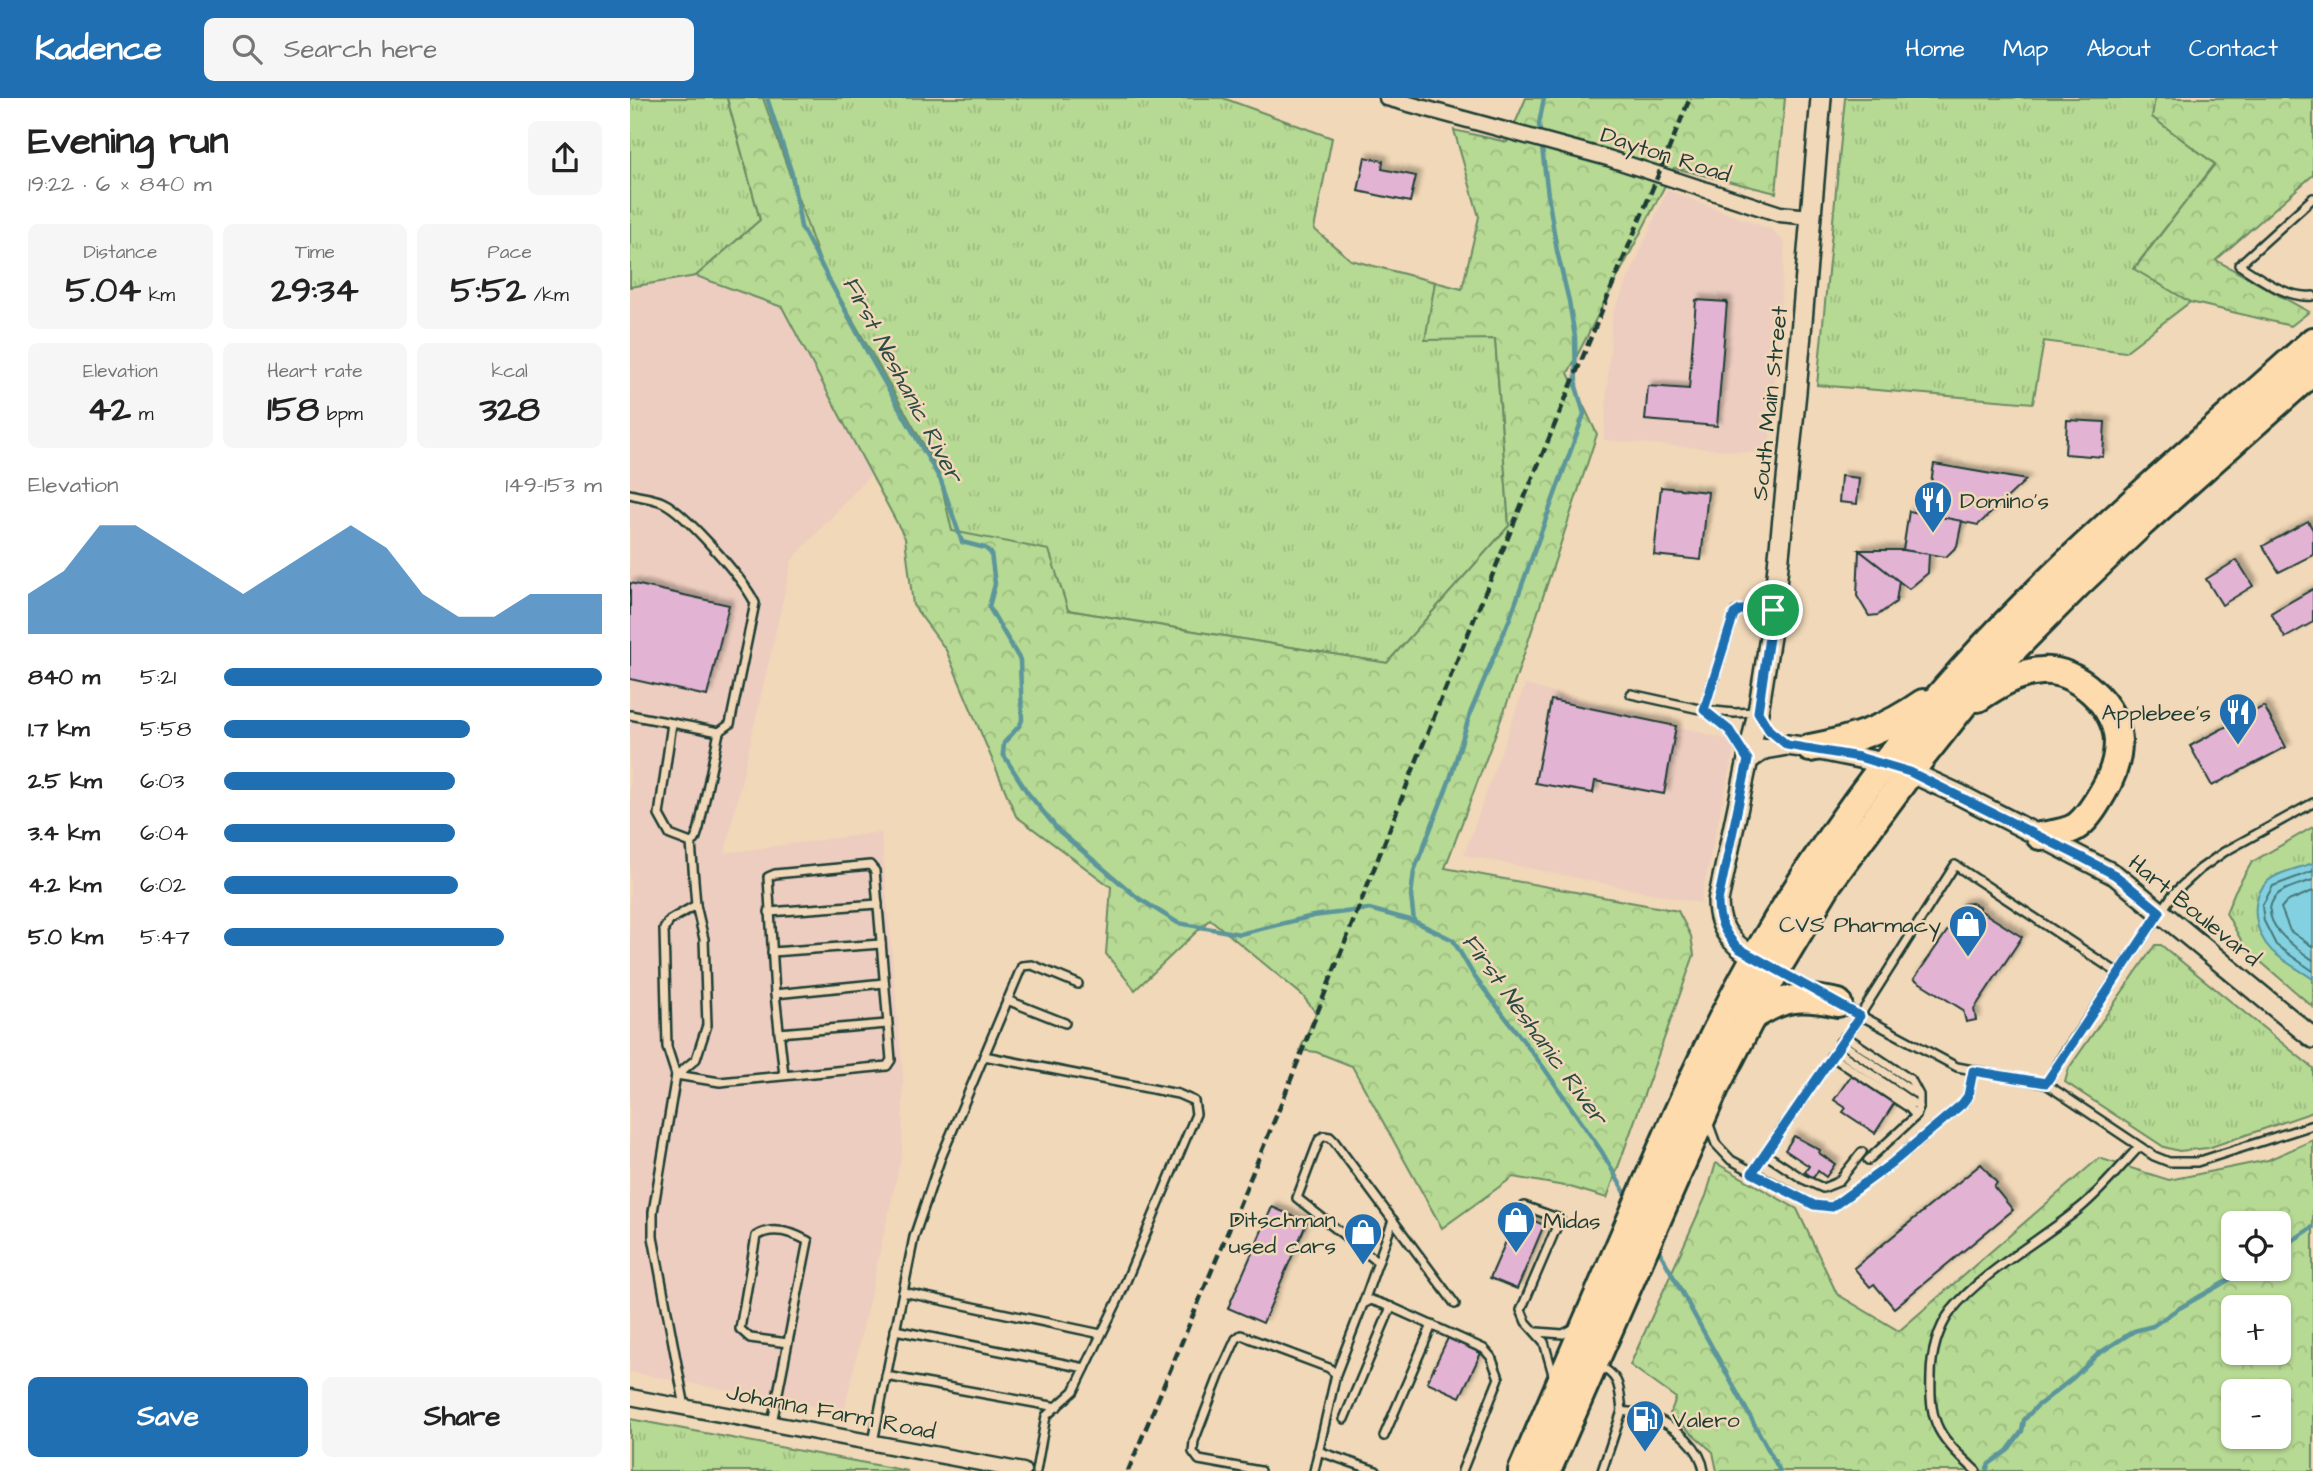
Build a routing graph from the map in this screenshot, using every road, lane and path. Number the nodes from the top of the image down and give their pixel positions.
1 (1387, 98) edge
2 (1821, 98) edge
3 (2313, 198) edge
4 (1810, 217) junction
5 (2313, 296) edge
6 (2313, 341) edge
7 (2313, 371) edge
8 (630, 494) edge
9 (1773, 610) junction
10 (1952, 681) junction
11 (1631, 694) dead end
12 (1704, 710) junction
13 (1758, 712) junction
14 (1956, 713) junction
15 (630, 715) edge
16 (672, 723) junction
17 (719, 732) junction
18 (1799, 746) junction
19 (1748, 760) junction
20 (1884, 763) junction
21 (1910, 772) junction
22 (2313, 803) edge
23 (2040, 836) junction
24 (691, 843) junction
25 (878, 904) junction
26 (695, 905) junction
27 (769, 912) junction
28 (2160, 912) junction
29 (881, 944) junction
30 (772, 952) junction
31 (1765, 964) junction
32 (2118, 973) junction
33 (884, 983) junction
34 (1078, 984) dead end
35 (775, 994) junction
36 (1007, 1000) junction
37 (1849, 1009) junction
38 (1749, 1019) junction
39 (1065, 1023) dead end
40 (887, 1024) junction
41 (779, 1033) junction
42 (2313, 1038) edge
43 (1843, 1039) junction
44 (1833, 1053) junction
45 (984, 1056) junction
46 (1973, 1071) junction
47 (676, 1075) junction
48 (784, 1076) junction
49 (2046, 1083) junction
50 (1919, 1107) junction
51 (1705, 1110) junction
52 (1916, 1116) junction
53 (2313, 1125) edge
54 (2139, 1147) junction
55 (1862, 1152) dead end
56 (1765, 1154) junction
57 (1868, 1160) dead end
58 (1752, 1173) junction
59 (1657, 1189) junction
60 (1524, 1206) dead end
61 (1393, 1220) junction
62 (1630, 1252) junction
63 (1378, 1262) junction
64 (903, 1293) junction
65 (1363, 1304) junction
66 (1455, 1304) dead end
67 (1391, 1307) junction
68 (1584, 1324) junction
69 (1432, 1325) junction
70 (895, 1330) junction
71 (1536, 1332) junction
72 (1101, 1334) junction
73 (788, 1343) junction
74 (1594, 1363) junction
75 (1085, 1368) junction
76 (1336, 1374) junction
77 (886, 1376) junction
78 (1555, 1393) junction
79 (630, 1397) edge
80 (685, 1407) junction
81 (1057, 1407) junction
82 (1622, 1411) junction
83 (1344, 1419) dead end
84 (772, 1423) junction
85 (1384, 1436) dead end
86 (873, 1442) junction
87 (1318, 1451) junction
88 (1023, 1471) edge
89 (1035, 1471) edge
90 (1261, 1471) edge
91 (1314, 1471) edge
92 (1376, 1471) edge
93 (1462, 1471) edge
94 (1522, 1471) edge
95 (1547, 1471) edge
96 (1602, 1471) edge
97 (1704, 1471) edge
98 (1976, 1471) edge

1 - 4 street, Dayton Road
2 - 4 street, South Main Street
3 - 5 lane
4 - 9 street, South Main Street
6 - 10 highway
7 - 14 highway
8 - 17 lane
9 - 12 lane
9 - 13 street, South Main Street
10 - 18 highway
10 - 20 highway
11 - 12 lane
12 - 13 lane
12 - 19 lane
13 - 18 street
13 - 19 street, South Main Street
14 - 21 highway
14 - 23 highway
15 - 16 lane
16 - 17 lane
16 - 24 lane
17 - 24 lane
18 - 19 street
18 - 20 street
19 - 31 street, South Main Street
20 - 21 street, Hart Boulevard
20 - 31 highway
21 - 23 street, Hart Boulevard
21 - 31 highway
22 - 28 lane
23 - 28 street, Hart Boulevard
24 - 26 lane
25 - 27 lane
25 - 27 lane
25 - 29 lane
26 - 47 lane
26 - 47 lane
27 - 30 lane
28 - 32 lane
28 - 42 street, Hart Boulevard
29 - 30 lane
29 - 33 lane
30 - 35 lane
31 - 37 lane
31 - 38 highway
31 - 59 highway
32 - 37 lane
32 - 49 lane
33 - 35 lane
33 - 40 lane
34 - 36 lane
35 - 41 lane
36 - 39 lane
36 - 45 lane
37 - 38 highway
37 - 43 lane
37 - 46 lane
38 - 51 highway
40 - 41 lane
40 - 48 lane
41 - 48 lane
43 - 44 lane
43 - 50 lane
44 - 50 lane
44 - 52 lane
44 - 56 lane
45 - 64 lane
45 - 72 lane
46 - 49 lane
46 - 58 lane
47 - 48 lane
47 - 80 lane
49 - 54 lane
50 - 52 lane
51 - 58 lane
51 - 59 highway
52 - 57 lane
53 - 54 lane
54 - 98 lane
55 - 56 lane
56 - 58 lane
59 - 62 highway
60 - 71 lane
61 - 63 lane
61 - 63 lane
61 - 66 lane
62 - 68 highway
62 - 74 highway
63 - 65 lane
64 - 70 lane
64 - 72 lane
65 - 67 lane
65 - 76 lane
67 - 69 lane
67 - 83 lane
68 - 71 lane
68 - 78 highway
69 - 85 lane
69 - 93 lane
70 - 75 lane
70 - 77 lane
71 - 78 lane
72 - 75 lane
73 - 73 lane
73 - 84 lane
74 - 82 lane
74 - 95 highway
75 - 81 lane
76 - 87 lane
76 - 90 lane
77 - 81 lane
77 - 86 lane
78 - 94 highway
79 - 80 street, Johanna Farm Road
80 - 84 street, Johanna Farm Road
81 - 89 lane
82 - 96 lane
82 - 97 lane
84 - 86 street, Johanna Farm Road
86 - 88 street, Johanna Farm Road
87 - 91 lane
87 - 92 lane

